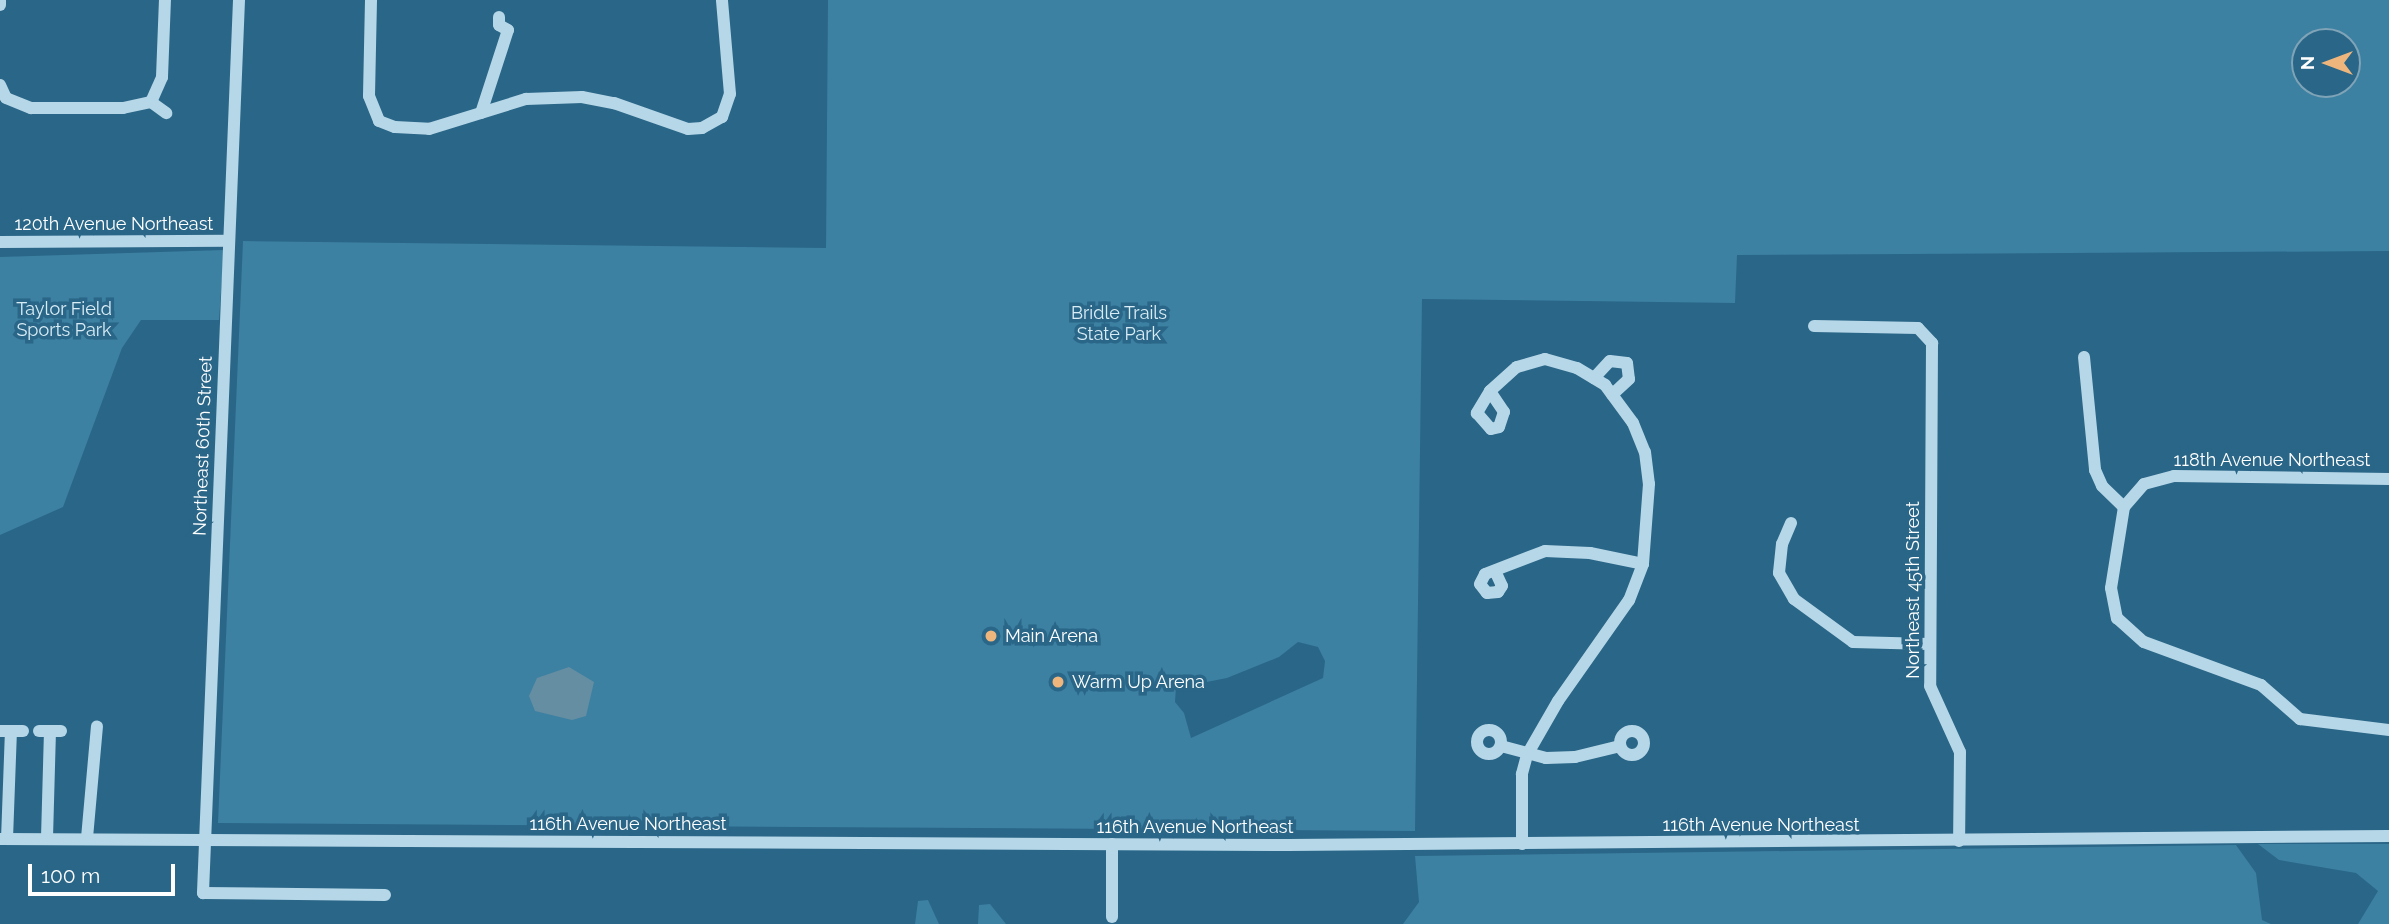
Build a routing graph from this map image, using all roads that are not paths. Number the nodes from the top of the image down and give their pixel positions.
1 (165, 0) edge
2 (239, 0) edge
3 (371, 0) edge
4 (722, 0) edge
5 (499, 17) dead end
6 (0, 85) edge
7 (3, 102) edge
8 (151, 102) junction
9 (166, 113) dead end
10 (481, 113) junction
11 (0, 242) edge
12 (228, 242) junction
13 (1814, 326) dead end
14 (2084, 357) dead end
15 (1604, 386) junction
16 (1490, 391) dead end
17 (2389, 479) edge
18 (2124, 507) junction
19 (1791, 523) dead end
20 (1643, 564) junction
21 (1496, 573) dead end
22 (1929, 644) junction
23 (97, 726) dead end
24 (2389, 730) edge
25 (11, 731) edge
26 (50, 731) dead end
27 (1501, 746) dead end
28 (1620, 746) dead end
29 (1527, 755) junction
30 (2389, 836) edge
31 (47, 838) junction
32 (88, 838) junction
33 (3, 839) edge
34 (205, 839) junction
35 (1959, 841) junction
36 (1112, 844) junction
37 (1522, 844) junction
38 (385, 895) dead end
39 (1112, 917) dead end

1 - 8 street
2 - 12 street, Northeast 60th Street
3 - 10 street
4 - 10 street
5 - 10 street
6 - 7 street
7 - 8 street
8 - 9 street
11 - 12 street, 120th Avenue Northeast
12 - 34 street, Northeast 60th Street
13 - 22 street, Northeast 45th Street
14 - 18 street
15 - 15 street
15 - 16 street
15 - 20 street
17 - 18 street, 118th Avenue Northeast
18 - 24 street
19 - 22 street
20 - 21 street
20 - 29 street
22 - 35 street, Northeast 45th Street
23 - 32 street
25 - 33 street
26 - 31 street
27 - 29 street
28 - 29 street
29 - 37 street
30 - 35 street, 116th Avenue Northeast
31 - 32 street, 116th Avenue Northeast
31 - 33 street, 116th Avenue Northeast
32 - 34 street, 116th Avenue Northeast
34 - 36 street, 116th Avenue Northeast
34 - 38 street, Northeast 60th Street
35 - 37 street, 116th Avenue Northeast
36 - 37 street, 116th Avenue Northeast
36 - 39 street

